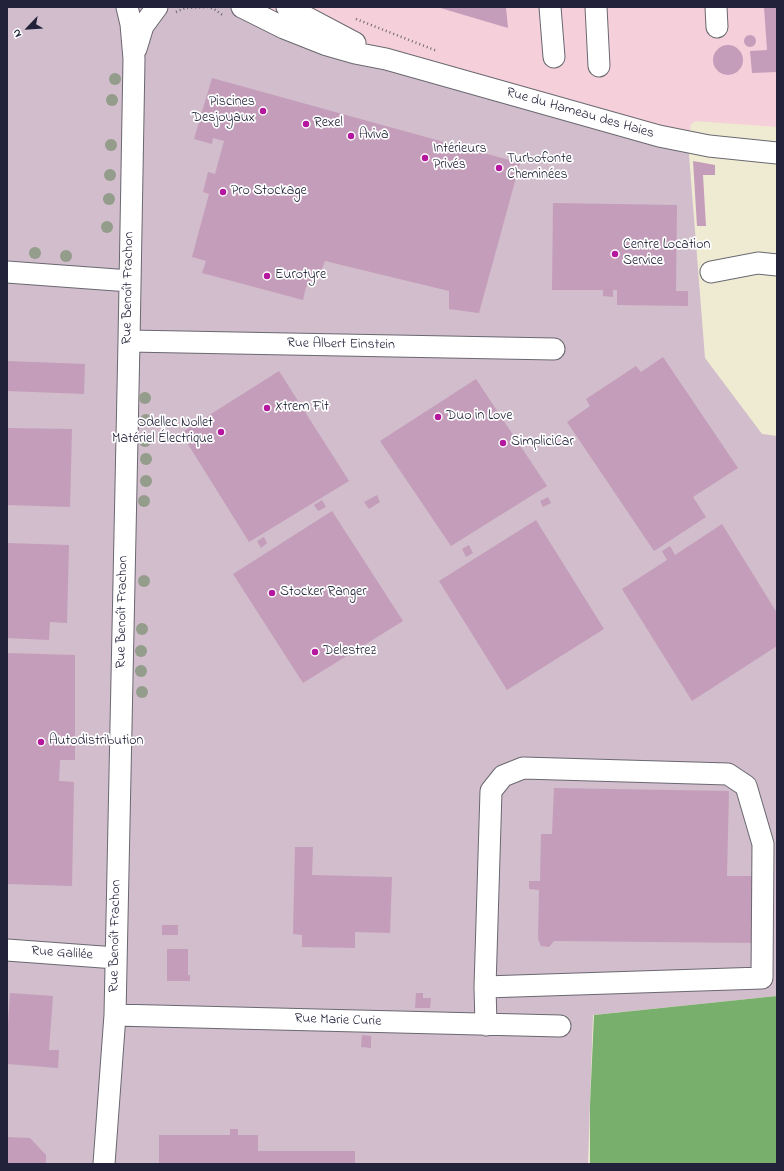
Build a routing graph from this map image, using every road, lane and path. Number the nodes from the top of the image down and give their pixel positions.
1 (127, 7) edge
2 (157, 7) edge
3 (242, 7) edge
4 (287, 7) edge
5 (550, 7) edge
6 (596, 7) edge
7 (554, 57) dead end
8 (134, 59) junction
9 (386, 59) junction
10 (598, 66) dead end
11 (777, 153) edge
12 (777, 265) edge
13 (7, 272) edge
14 (711, 272) dead end
15 (130, 281) junction
16 (129, 341) junction
17 (554, 348) dead end
18 (7, 950) edge
19 (116, 958) junction
20 (485, 987) junction
21 (115, 1015) junction
22 (486, 1024) junction
23 (560, 1026) dead end
24 (104, 1164) edge

1 - 8 street, Rue Benoît Frachon
2 - 8 street, Rue Benoît Frachon
3 - 9 street, Rue du Hameau des Haies
4 - 9 street, Rue du Hameau des Haies
5 - 7 street
6 - 10 street
8 - 15 street, Rue Benoît Frachon
9 - 11 street, Rue du Hameau des Haies
12 - 14 street
13 - 15 street
15 - 16 street, Rue Benoît Frachon
16 - 17 street, Rue Albert Einstein
16 - 19 street, Rue Benoît Frachon
18 - 19 street, Rue Galilée
19 - 21 street, Rue Benoît Frachon
20 - 20 street
20 - 22 street
21 - 22 street, Rue Marie Curie
21 - 24 street, Rue Benoît Frachon
22 - 23 street, Rue Marie Curie

